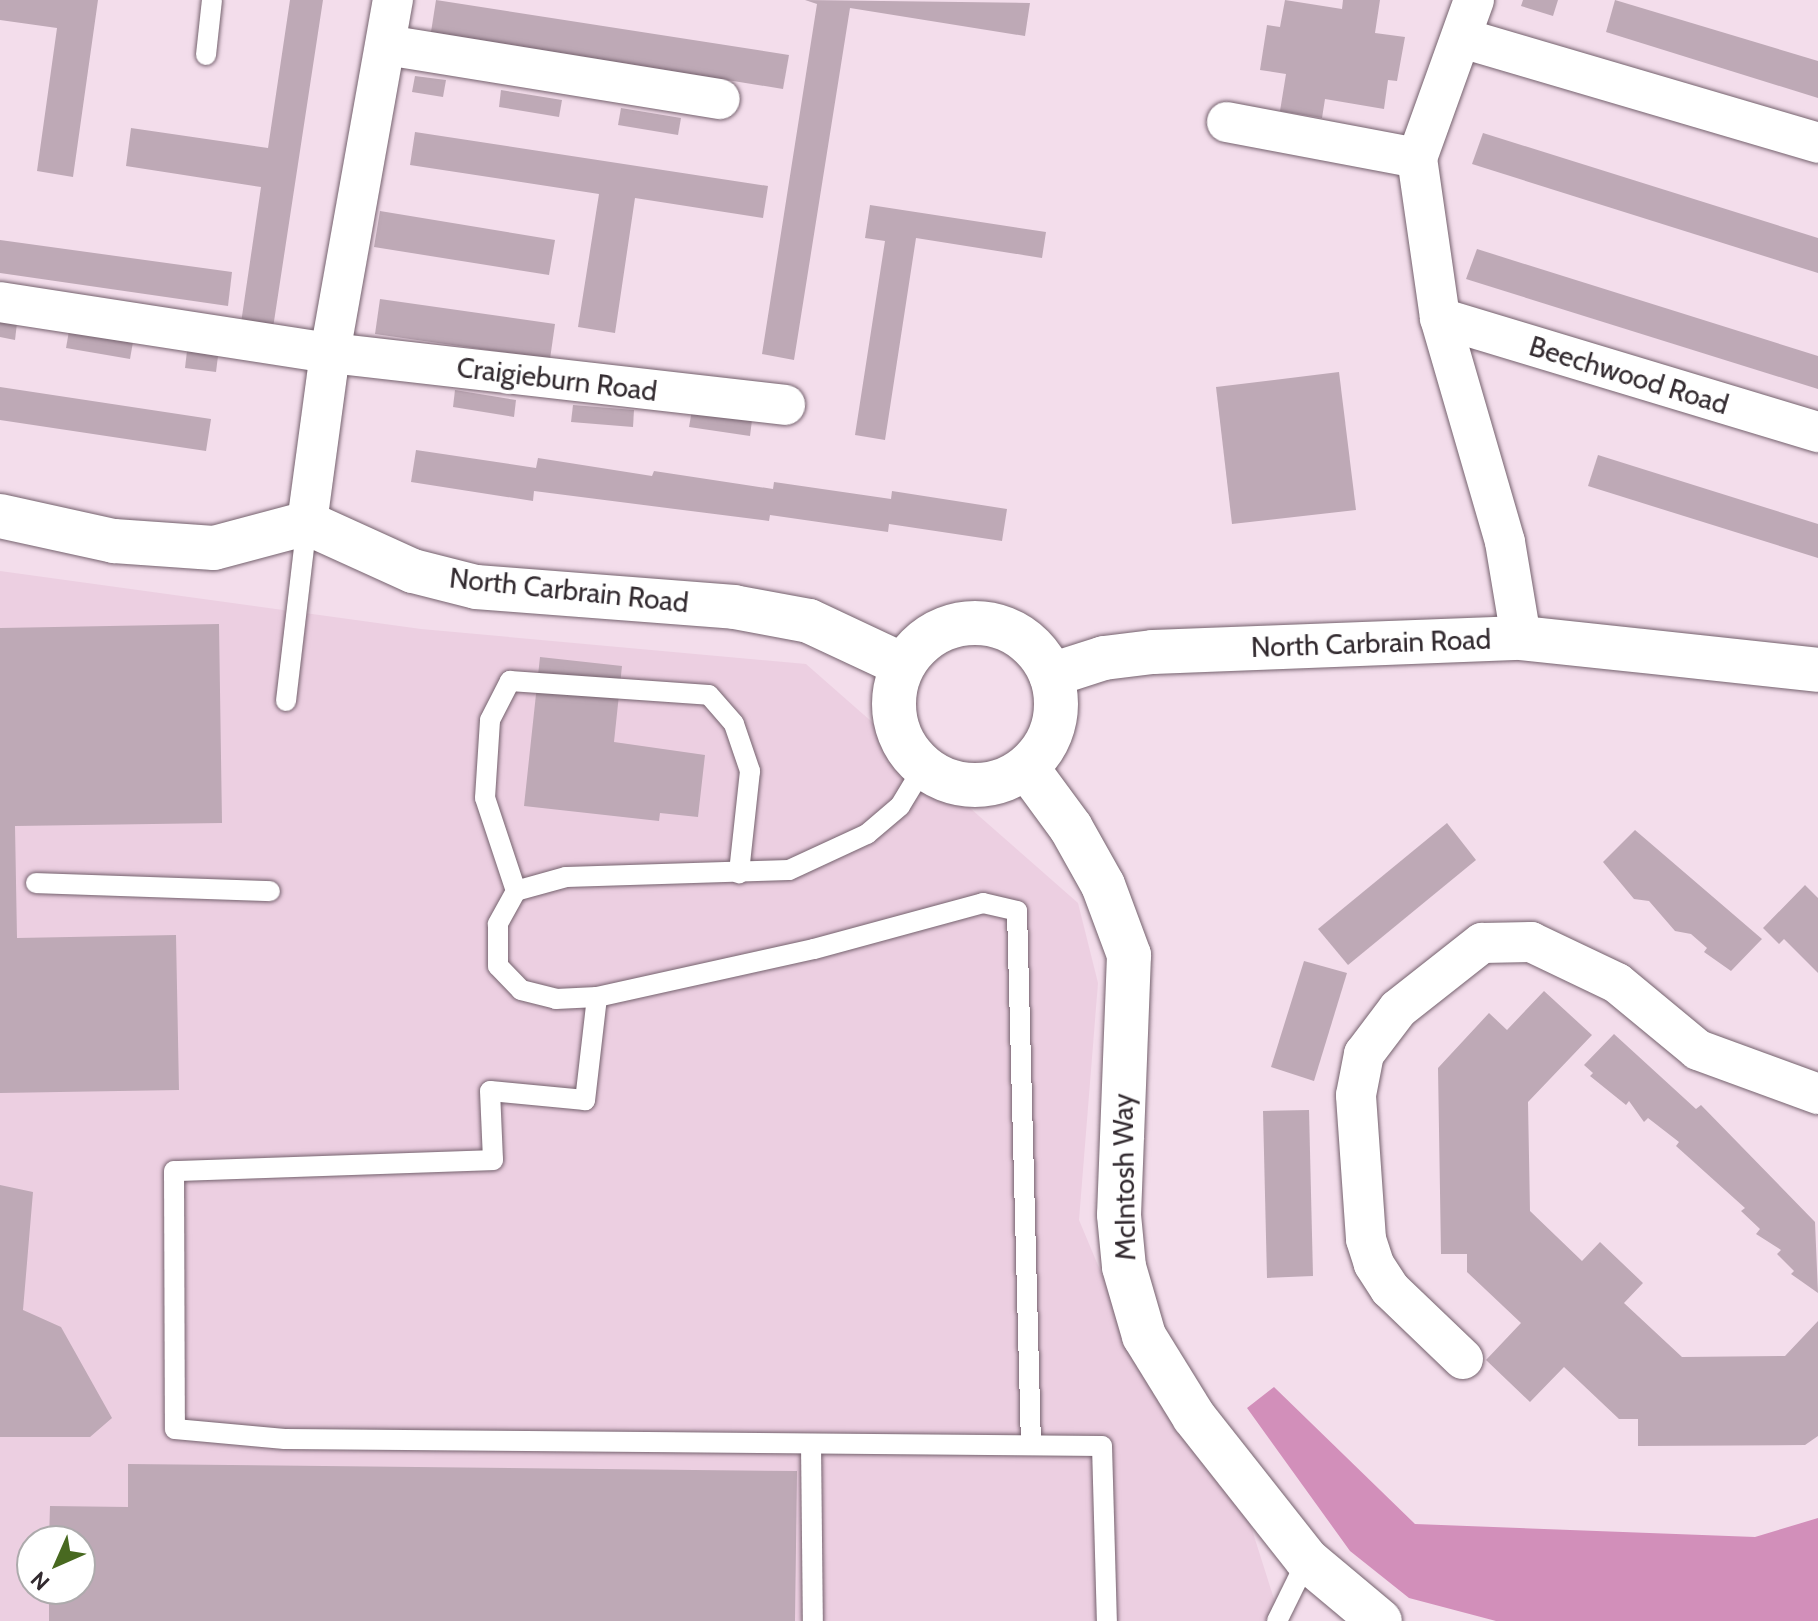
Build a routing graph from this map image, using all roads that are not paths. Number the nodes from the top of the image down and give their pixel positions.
1 (212, 0) edge
2 (393, 0) edge
3 (1474, 0) edge
4 (1462, 38) junction
5 (386, 45) junction
6 (206, 55) dead end
7 (720, 99) dead end
8 (1227, 122) dead end
9 (1818, 143) edge
10 (1417, 158) junction
11 (0, 302) edge
12 (1440, 318) junction
13 (330, 353) junction
14 (785, 405) dead end
15 (1818, 432) edge
16 (0, 516) edge
17 (307, 523) junction
18 (1521, 638) junction
19 (1818, 651) edge
20 (1692, 658) junction
21 (903, 665) junction
22 (1818, 670) edge
23 (1051, 675) junction
24 (286, 701) dead end
25 (923, 768) junction
26 (1027, 768) junction
27 (739, 873) junction
28 (36, 883) dead end
29 (270, 891) dead end
30 (516, 891) junction
31 (597, 997) junction
32 (1818, 1094) edge
33 (1463, 1359) dead end
34 (811, 1444) junction
35 (1031, 1445) junction
36 (1307, 1560) junction
37 (813, 1621) edge
38 (1107, 1621) edge
39 (1277, 1621) edge
40 (1380, 1621) edge

1 - 6 lane
2 - 5 street
3 - 4 street
4 - 9 street
4 - 10 street
5 - 7 street
5 - 13 street
8 - 10 street
10 - 12 street
11 - 13 street, Craigieburn Road
12 - 15 street, Beechwood Road
12 - 18 street
13 - 14 street, Craigieburn Road
13 - 17 street
16 - 17 street
17 - 21 street, North Carbrain Road
17 - 24 lane
18 - 20 street, North Carbrain Road
18 - 23 street, North Carbrain Road
19 - 20 street, North Carbrain Road
20 - 22 street, North Carbrain Road
21 - 23 street
21 - 25 street
23 - 26 street
25 - 26 street
25 - 27 lane
26 - 36 street, McIntosh Way
27 - 30 lane
27 - 30 lane
28 - 29 lane
30 - 31 lane
31 - 34 lane
31 - 35 lane
32 - 33 street
34 - 35 lane
34 - 37 lane
35 - 38 lane
36 - 39 lane
36 - 40 street, McIntosh Way

